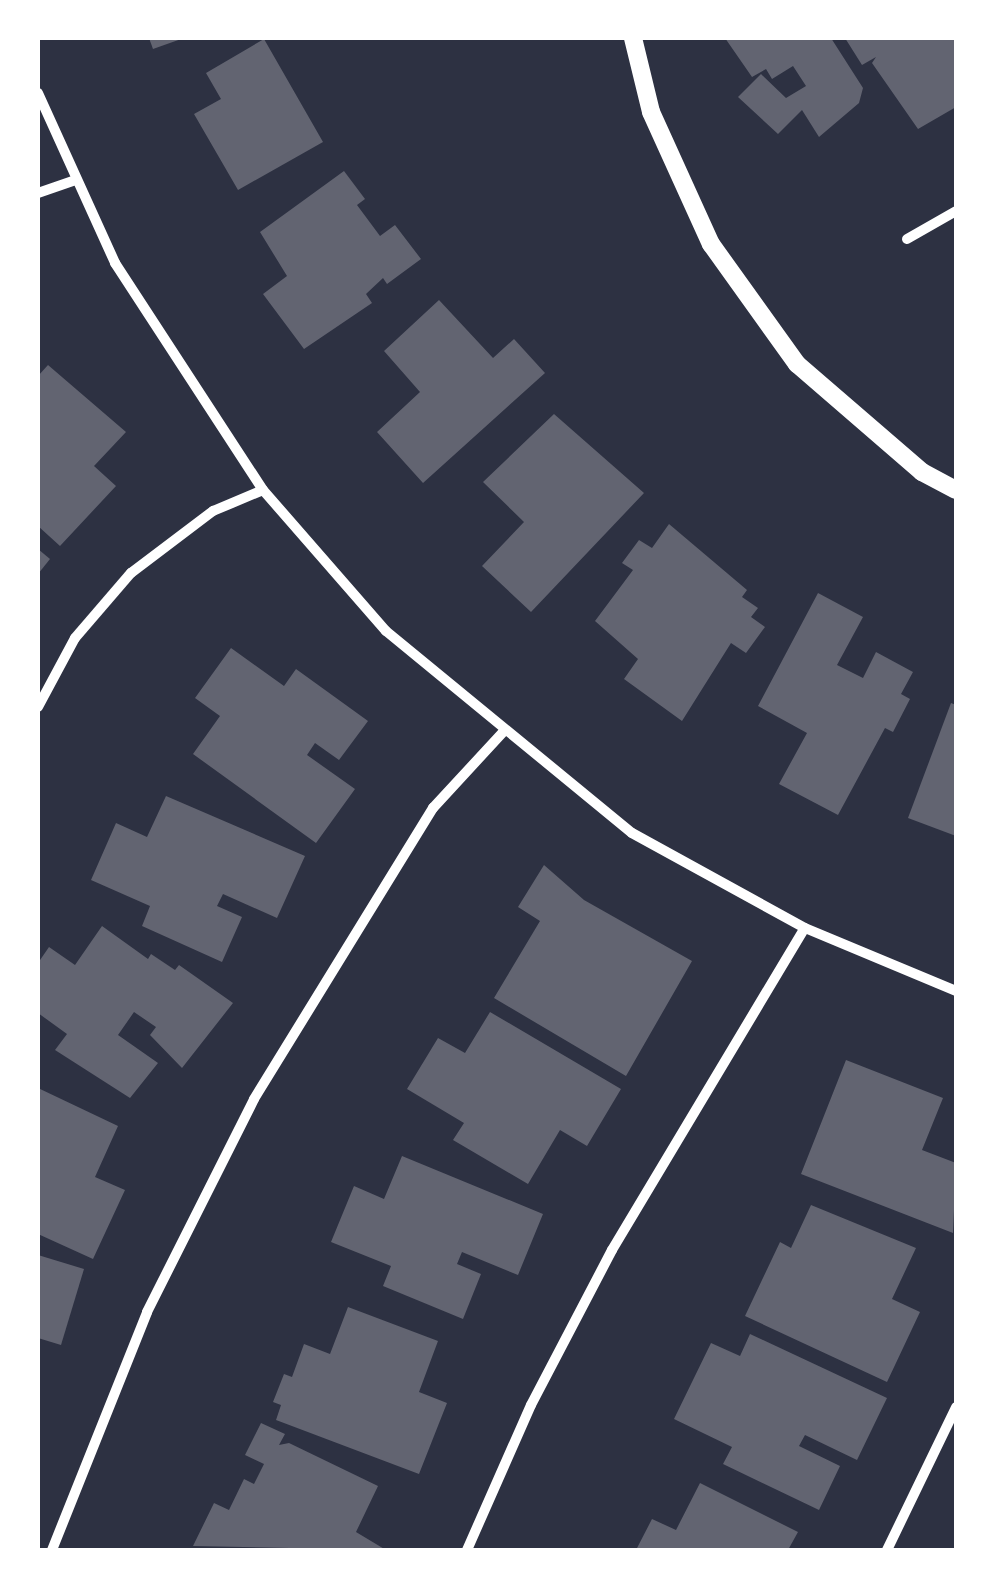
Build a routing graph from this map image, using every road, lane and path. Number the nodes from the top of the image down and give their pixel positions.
1 (633, 38) edge
2 (38, 92) edge
3 (75, 180) junction
4 (38, 193) edge
5 (956, 210) edge
6 (907, 239) dead end
7 (263, 490) junction
8 (956, 490) edge
9 (38, 707) edge
10 (504, 730) junction
11 (806, 928) junction
12 (956, 990) edge
13 (956, 1408) edge
14 (52, 1550) edge
15 (467, 1550) edge
16 (887, 1550) edge

1 - 8 street
2 - 3 street
3 - 4 street
3 - 7 street
5 - 6 street
7 - 9 street
7 - 10 street
10 - 11 street
10 - 14 street
11 - 12 street
11 - 15 street
13 - 16 street

